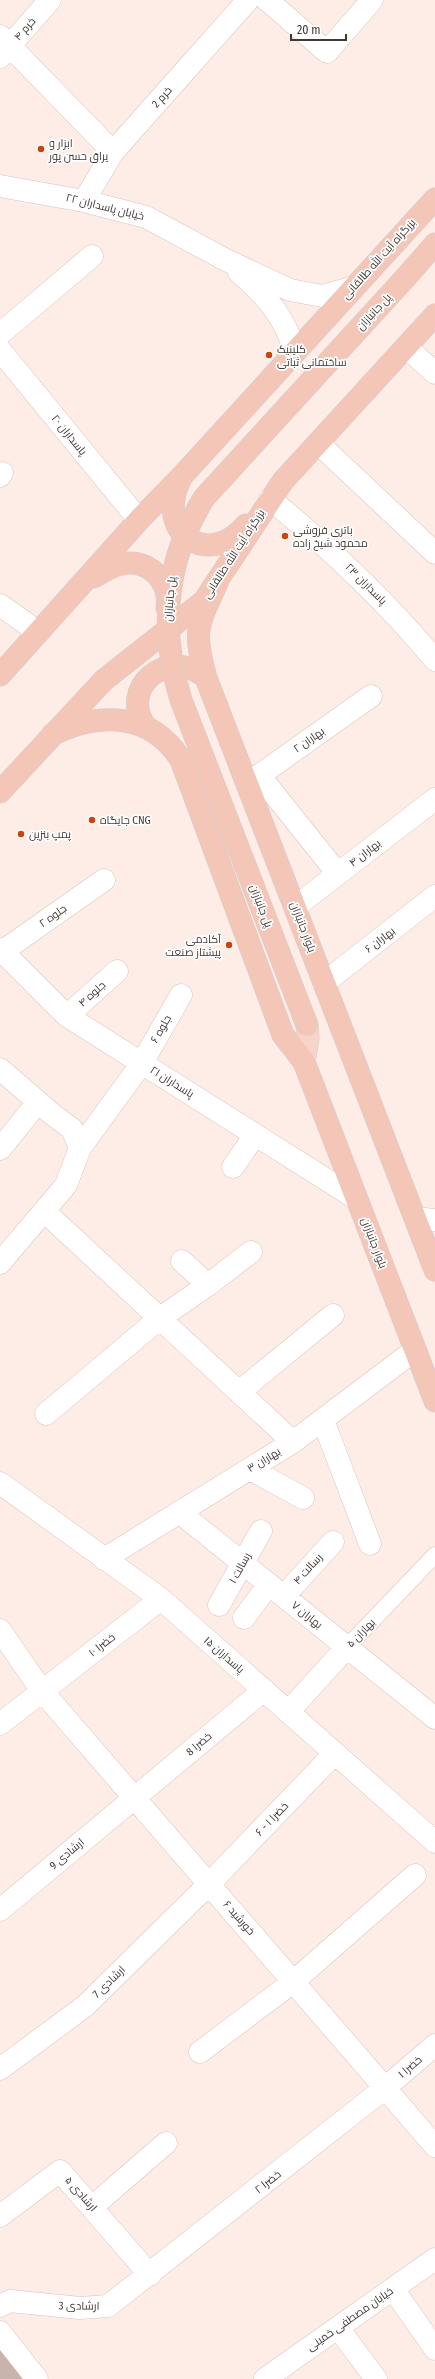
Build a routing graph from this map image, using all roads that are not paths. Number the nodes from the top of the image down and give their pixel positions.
1 (50, 0) edge
2 (248, 0) edge
3 (267, 0) edge
4 (372, 0) edge
5 (3, 47) edge
6 (114, 152) junction
7 (0, 186) edge
8 (435, 198) edge
9 (84, 201) junction
10 (435, 244) edge
11 (92, 256) dead end
12 (224, 259) junction
13 (354, 287) junction
14 (435, 315) edge
15 (0, 334) edge
16 (406, 347) junction
17 (0, 350) edge
18 (295, 352) junction
19 (435, 374) edge
20 (318, 443) junction
21 (182, 476) junction
22 (283, 481) junction
23 (270, 499) junction
24 (138, 520) junction
25 (435, 553) edge
26 (86, 581) junction
27 (217, 583) junction
28 (0, 606) edge
29 (36, 635) junction
30 (435, 660) edge
31 (0, 675) edge
32 (206, 678) junction
33 (104, 680) junction
34 (371, 696) dead end
35 (146, 727) junction
36 (53, 734) junction
37 (253, 779) junction
38 (0, 792) edge
39 (435, 799) edge
40 (338, 874) junction
41 (104, 880) dead end
42 (435, 896) edge
43 (295, 907) junction
44 (1, 950) edge
45 (117, 971) dead end
46 (324, 984) junction
47 (180, 994) dead end
48 (67, 1016) junction
49 (307, 1025) joint
50 (304, 1062) junction
51 (142, 1063) junction
52 (0, 1069) edge
53 (38, 1102) junction
54 (255, 1135) junction
55 (80, 1148) junction
56 (0, 1149) edge
57 (232, 1167) dead end
58 (357, 1199) junction
59 (44, 1211) junction
60 (425, 1219) edge
61 (251, 1252) dead end
62 (182, 1261) dead end
63 (0, 1263) edge
64 (435, 1270) edge
65 (208, 1284) junction
66 (333, 1315) dead end
67 (160, 1318) junction
68 (415, 1350) junction
69 (239, 1392) junction
70 (435, 1401) edge
71 (46, 1414) dead end
72 (323, 1420) junction
73 (293, 1442) junction
74 (250, 1469) junction
75 (0, 1483) edge
76 (303, 1498) dead end
77 (179, 1512) junction
78 (261, 1531) dead end
79 (333, 1542) dead end
80 (370, 1544) dead end
81 (435, 1555) edge
82 (104, 1558) junction
83 (243, 1563) junction
84 (276, 1590) junction
85 (161, 1599) junction
86 (219, 1605) dead end
87 (244, 1618) dead end
88 (0, 1630) edge
89 (347, 1647) junction
90 (264, 1690) junction
91 (42, 1691) junction
92 (288, 1712) junction
93 (435, 1718) edge
94 (0, 1724) edge
95 (335, 1753) junction
96 (134, 1798) junction
97 (435, 1842) edge
98 (415, 1875) dead end
99 (209, 1884) junction
100 (0, 1910) edge
101 (293, 1982) junction
102 (435, 2045) edge
103 (200, 2052) dead end
104 (0, 2069) edge
105 (385, 2088) junction
106 (166, 2143) dead end
107 (435, 2146) edge
108 (92, 2206) junction
109 (0, 2216) edge
110 (435, 2260) edge
111 (150, 2275) junction
112 (394, 2289) junction
113 (0, 2306) edge
114 (338, 2328) junction
115 (0, 2332) edge
116 (435, 2349) edge
117 (269, 2378) edge
118 (37, 2379) edge
119 (376, 2379) edge

1 - 5 street, خرم ۴
2 - 6 street, خرم 2
3 - 4 street
5 - 6 street
6 - 9 street, خرم 2
7 - 9 street, خیابان پاسداران ۲۲
8 - 13 highway, بزرگراه آیت الله طالقانی
9 - 12 street, خیابان پاسداران ۲۲
10 - 49 highway, پل جانبازان, bridge
11 - 15 street
12 - 13 street, خیابان پاسداران ۲۲
12 - 18 street, خیابان پاسداران ۲۲
13 - 18 highway, بزرگراه آیت الله طالقانی
14 - 16 highway, بزرگراه آیت الله طالقانی
16 - 19 street
16 - 20 highway, بزرگراه آیت الله طالقانی
17 - 24 street, پاسداران ۲۰
18 - 21 highway, بزرگراه آیت الله طالقانی
20 - 22 highway, بزرگراه آیت الله طالقانی
20 - 25 street
21 - 22 highway
21 - 24 highway, بزرگراه آیت الله طالقانی
22 - 23 highway, بزرگراه آیت الله طالقانی
23 - 27 highway, بزرگراه آیت الله طالقانی
23 - 30 street, پاسداران ۲۳
24 - 26 highway, بزرگراه آیت الله طالقانی
26 - 29 highway, بزرگراه آیت الله طالقانی
26 - 33 highway
27 - 32 highway, بلوار جانبازان
27 - 33 highway, بزرگراه آیت الله طالقانی
28 - 29 street
29 - 31 highway, بزرگراه آیت الله طالقانی
32 - 35 highway
32 - 37 highway, بلوار جانبازان
33 - 36 highway, بزرگراه آیت الله طالقانی
34 - 37 street, بهاران ۲
35 - 36 highway, بلوار جانبازان
35 - 50 highway, بلوار جانبازان
36 - 38 highway, بزرگراه آیت الله طالقانی
37 - 40 street
37 - 43 highway, بلوار جانبازان
39 - 40 street, بهاران ۴
40 - 43 street, بهاران ۴
41 - 44 street, جلوه ۲
42 - 46 street, بهاران ۶
43 - 46 highway, بلوار جانبازان
44 - 48 street, پاسداران ۲۱
45 - 48 street, جلوه ۴
46 - 60 highway, بلوار جانبازان
47 - 51 street, جلوه ۶
48 - 51 street, پاسداران ۲۱
49 - 50 main road
50 - 58 highway, بلوار جانبازان
51 - 54 street, پاسداران ۲۱
51 - 55 street, جلوه ۶
52 - 53 street
53 - 55 street
53 - 56 street
54 - 57 street
54 - 58 street, پاسداران ۲۱
55 - 59 street, جلوه ۶
58 - 68 highway, بلوار جانبازان
59 - 63 street, جلوه ۶
59 - 67 street
60 - 64 highway, بلوار جانبازان
61 - 65 street
62 - 65 street
65 - 67 street
66 - 69 street
67 - 69 street
67 - 71 street
68 - 70 highway, بلوار جانبازان
68 - 72 street, بهاران ۳
69 - 73 street
72 - 73 street, بهاران ۳
72 - 80 street
73 - 74 street, بهاران ۳
74 - 76 street
74 - 77 street, بهاران ۳
75 - 82 street, پاسداران ۱۵
77 - 82 street, بهاران ۳
77 - 83 street, بهاران ۷
78 - 83 street, رسالت ۱
79 - 84 street, رسالت ۴
81 - 89 street, بهاران ۵
82 - 85 street, پاسداران ۱۵
83 - 84 street, بهاران ۷
83 - 86 street, رسالت ۱
84 - 87 street, رسالت ۴
84 - 89 street, بهاران ۷
85 - 90 street, پاسداران ۱۵
85 - 91 street, خضرا ۱۰
88 - 91 street, خورشید ۶
89 - 92 street, بهاران ۵
89 - 93 street, بهاران ۷
90 - 92 street, پاسداران ۱۵
90 - 96 street, خضرا 8
91 - 94 street, خضرا ۱۰
91 - 96 street, خورشید ۶
92 - 95 street, پاسداران ۱۵
95 - 97 street, پاسداران ۱۵
95 - 99 street, خضرا ۱ - ۶
96 - 99 street, خورشید ۶
96 - 100 street, ارشادی 9
98 - 101 street
99 - 101 street, خورشید ۶
99 - 104 street, ارشادی 7
101 - 103 street
101 - 105 street, خورشید ۶
102 - 105 street, خضرا ۱
105 - 107 street, خورشید ۶
105 - 111 street, خضرا ۲
106 - 108 street
108 - 109 street, ارشادی ۵
108 - 111 street, ارشادی ۵
110 - 112 street, خیابان مصطفی خمینی
111 - 113 street, ارشادی 3
112 - 114 street, خیابان مصطفی خمینی
112 - 116 street
114 - 117 street, خیابان مصطفی خمینی
114 - 119 street
115 - 118 street

